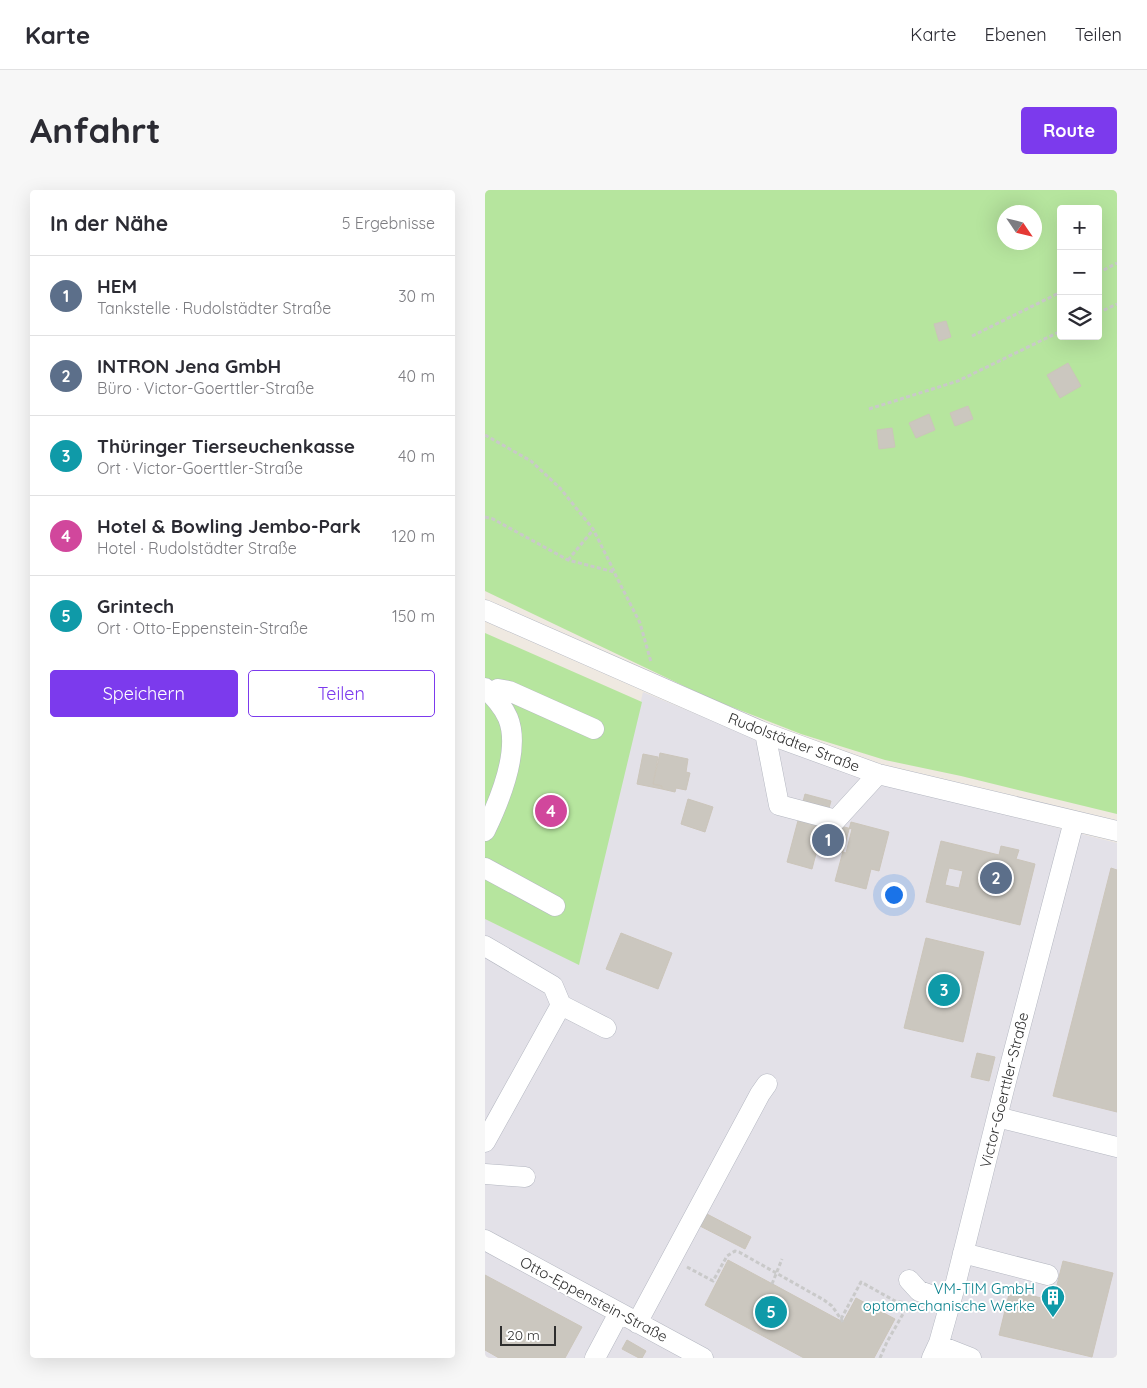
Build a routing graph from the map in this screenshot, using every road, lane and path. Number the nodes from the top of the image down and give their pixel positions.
1 (1117, 263) edge
2 (1102, 271) edge
3 (1057, 294) edge
4 (1117, 304) edge
5 (1102, 311) edge
6 (1057, 333) edge
7 (972, 336) dead end
8 (869, 409) dead end
9 (485, 435) edge
10 (485, 517) edge
11 (593, 530) junction
12 (568, 560) junction
13 (614, 572) junction
14 (485, 610) edge
15 (659, 687) junction
16 (488, 690) edge
17 (593, 729) dead end
18 (765, 733) junction
19 (878, 774) junction
20 (1074, 821) junction
21 (485, 831) edge
22 (1117, 831) edge
23 (485, 868) edge
24 (555, 906) dead end
25 (485, 946) edge
26 (561, 1005) junction
27 (606, 1028) dead end
28 (767, 1084) dead end
29 (997, 1117) junction
30 (485, 1142) edge
31 (1117, 1146) edge
32 (485, 1174) edge
33 (525, 1177) dead end
34 (485, 1240) edge
35 (963, 1252) junction
36 (782, 1259) dead end
37 (682, 1264) dead end
38 (776, 1274) junction
39 (1048, 1275) dead end
40 (909, 1280) dead end
41 (772, 1284) dead end
42 (950, 1302) junction
43 (619, 1313) junction
44 (637, 1323) junction
45 (935, 1352) edge
46 (693, 1356) edge
47 (595, 1358) edge
48 (880, 1358) edge
49 (971, 1358) edge

1 - 2 path
3 - 7 path
4 - 5 path
6 - 8 path
9 - 11 path
10 - 12 path
11 - 12 path
11 - 13 path
12 - 13 path
13 - 15 path
14 - 15 street, Rudolstädter Straße
15 - 18 street, Rudolstädter Straße
16 - 17 street
16 - 21 street
18 - 19 street, Rudolstädter Straße
18 - 19 street
19 - 20 street, Rudolstädter Straße
20 - 22 street, Rudolstädter Straße
20 - 29 street, Victor-Goerttler-Straße
23 - 24 street
25 - 26 street
26 - 27 street
26 - 30 street
28 - 44 street
29 - 31 street
29 - 35 street, Victor-Goerttler-Straße
32 - 33 street
34 - 43 street, Otto-Eppenstein-Straße
35 - 39 street
35 - 42 street, Victor-Goerttler-Straße
36 - 38 path
37 - 38 path
38 - 41 path
38 - 48 path
40 - 42 street
42 - 45 street, Victor-Goerttler-Straße
43 - 44 street, Otto-Eppenstein-Straße
43 - 47 street
44 - 46 street, Otto-Eppenstein-Straße
45 - 49 street

